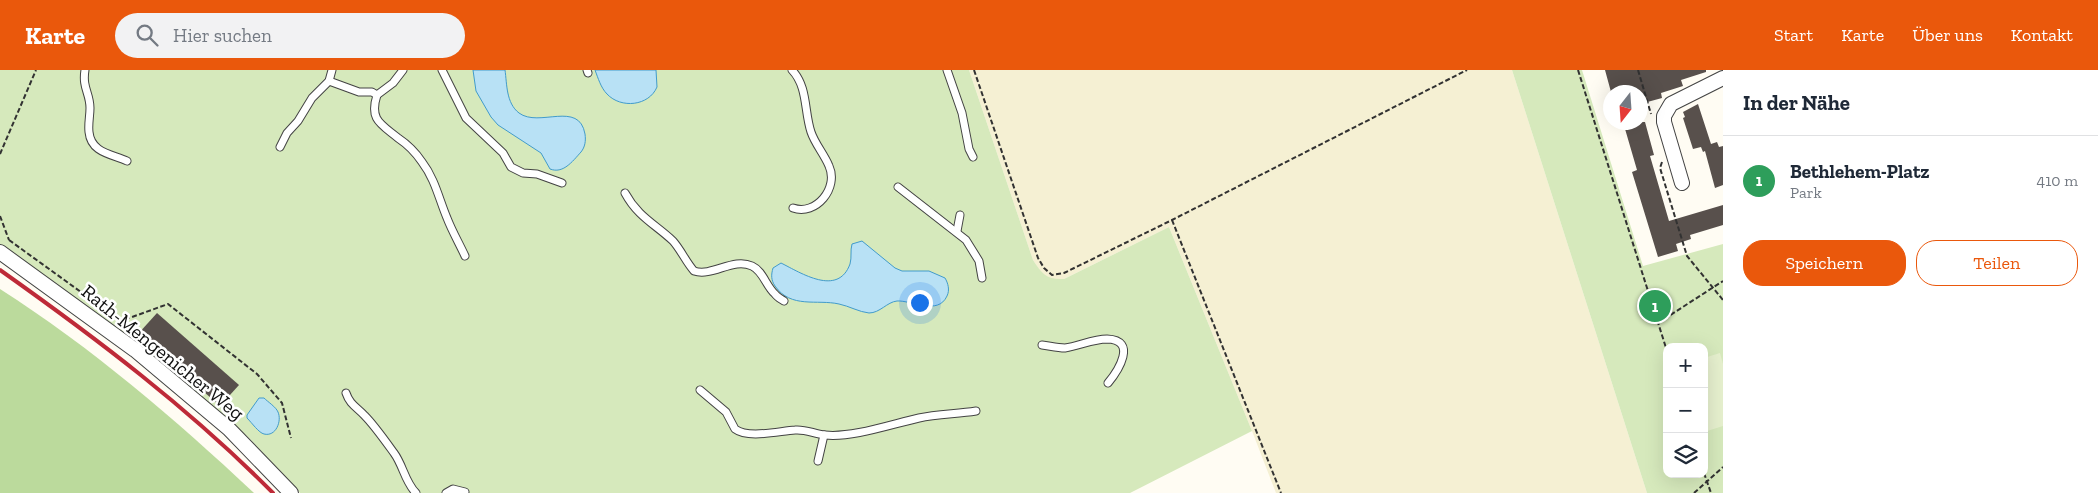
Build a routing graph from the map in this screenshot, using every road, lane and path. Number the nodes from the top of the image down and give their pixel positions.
1 (36, 70) edge
2 (85, 70) edge
3 (332, 70) edge
4 (403, 70) edge
5 (442, 70) edge
6 (792, 70) edge
7 (947, 70) edge
8 (974, 70) edge
9 (1467, 70) edge
10 (1578, 70) edge
11 (1638, 70) edge
12 (1723, 78) edge
13 (329, 82) junction
14 (377, 95) junction
15 (1650, 109) dead end
16 (280, 147) dead end
17 (0, 154) edge
18 (973, 157) dead end
19 (127, 161) dead end
20 (562, 183) dead end
21 (1682, 184) dead end
22 (898, 187) dead end
23 (1666, 188) dead end
24 (626, 193) dead end
25 (793, 208) dead end
26 (960, 215) dead end
27 (0, 216) edge
28 (1172, 220) junction
29 (957, 232) junction
30 (9, 240) junction
31 (0, 252) edge
32 (465, 256) dead end
33 (982, 278) dead end
34 (1723, 282) edge
35 (1713, 289) junction
36 (1723, 300) edge
37 (784, 301) dead end
38 (1658, 323) junction
39 (1664, 343) edge
40 (1042, 345) dead end
41 (1108, 383) dead end
42 (700, 390) dead end
43 (346, 393) dead end
44 (976, 411) dead end
45 (824, 435) junction
46 (291, 438) dead end
47 (818, 461) dead end
48 (1723, 467) edge
49 (1706, 478) edge
50 (1707, 482) junction
51 (465, 492) dead end
52 (291, 493) edge
53 (416, 493) edge
54 (446, 493) edge
55 (1281, 493) edge
56 (1694, 493) edge
57 (1711, 493) edge

1 - 17 path
2 - 19 lane
3 - 13 lane
4 - 14 lane
5 - 20 lane
6 - 25 lane
7 - 18 lane
8 - 28 path
9 - 28 path
10 - 38 path
11 - 15 path
12 - 21 street
13 - 14 lane
13 - 16 lane
14 - 32 lane
22 - 29 lane
23 - 35 path
24 - 37 lane
26 - 29 lane
27 - 30 path
28 - 55 path
29 - 33 lane
30 - 31 path
30 - 46 path
31 - 52 street, Rath-Mengenicher Weg
34 - 35 path
35 - 36 path
35 - 38 path
38 - 39 path
40 - 41 lane
42 - 45 lane
43 - 53 lane
44 - 45 lane
45 - 47 lane
48 - 50 path
49 - 50 path
50 - 56 path
50 - 57 path
51 - 54 lane

